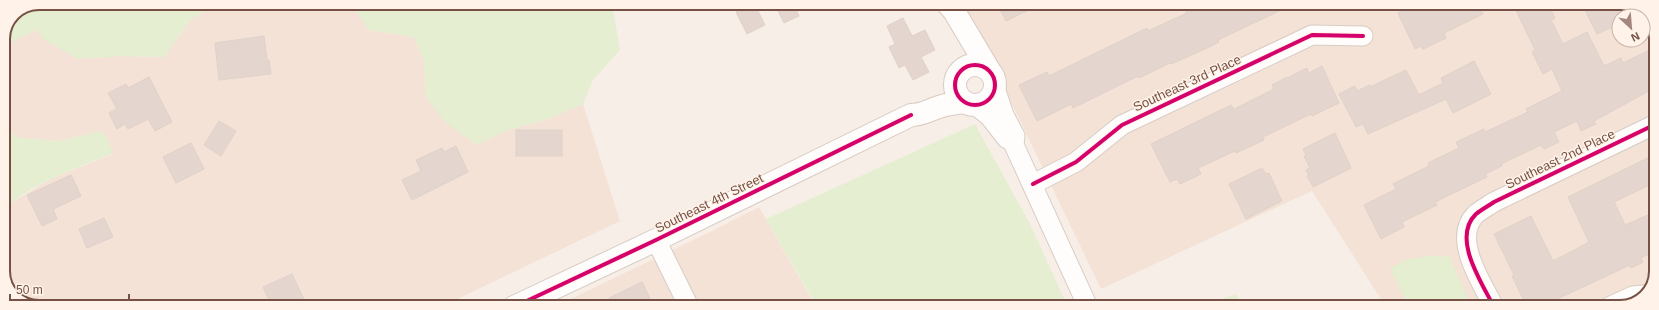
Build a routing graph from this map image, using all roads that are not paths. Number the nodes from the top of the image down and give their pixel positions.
1 (948, 10) edge
2 (953, 10) edge
3 (1363, 36) dead end
4 (958, 76) junction
5 (992, 79) junction
6 (970, 104) junction
7 (911, 115) junction
8 (1649, 127) edge
9 (1014, 144) junction
10 (1033, 184) junction
11 (656, 240) junction
12 (542, 300) edge
13 (686, 300) edge
14 (1085, 300) edge
15 (1490, 300) edge

1 - 4 street
2 - 5 street
3 - 10 street, Southeast 3rd Place
4 - 5 street
4 - 6 street
4 - 7 street, Southeast 4th Street
5 - 6 street
5 - 9 street
6 - 7 street, Southeast 4th Street
6 - 9 street
7 - 11 street, Southeast 4th Street
8 - 15 street, Southeast 2nd Place
9 - 10 street
10 - 14 street
11 - 12 street, Southeast 4th Street
11 - 13 street

